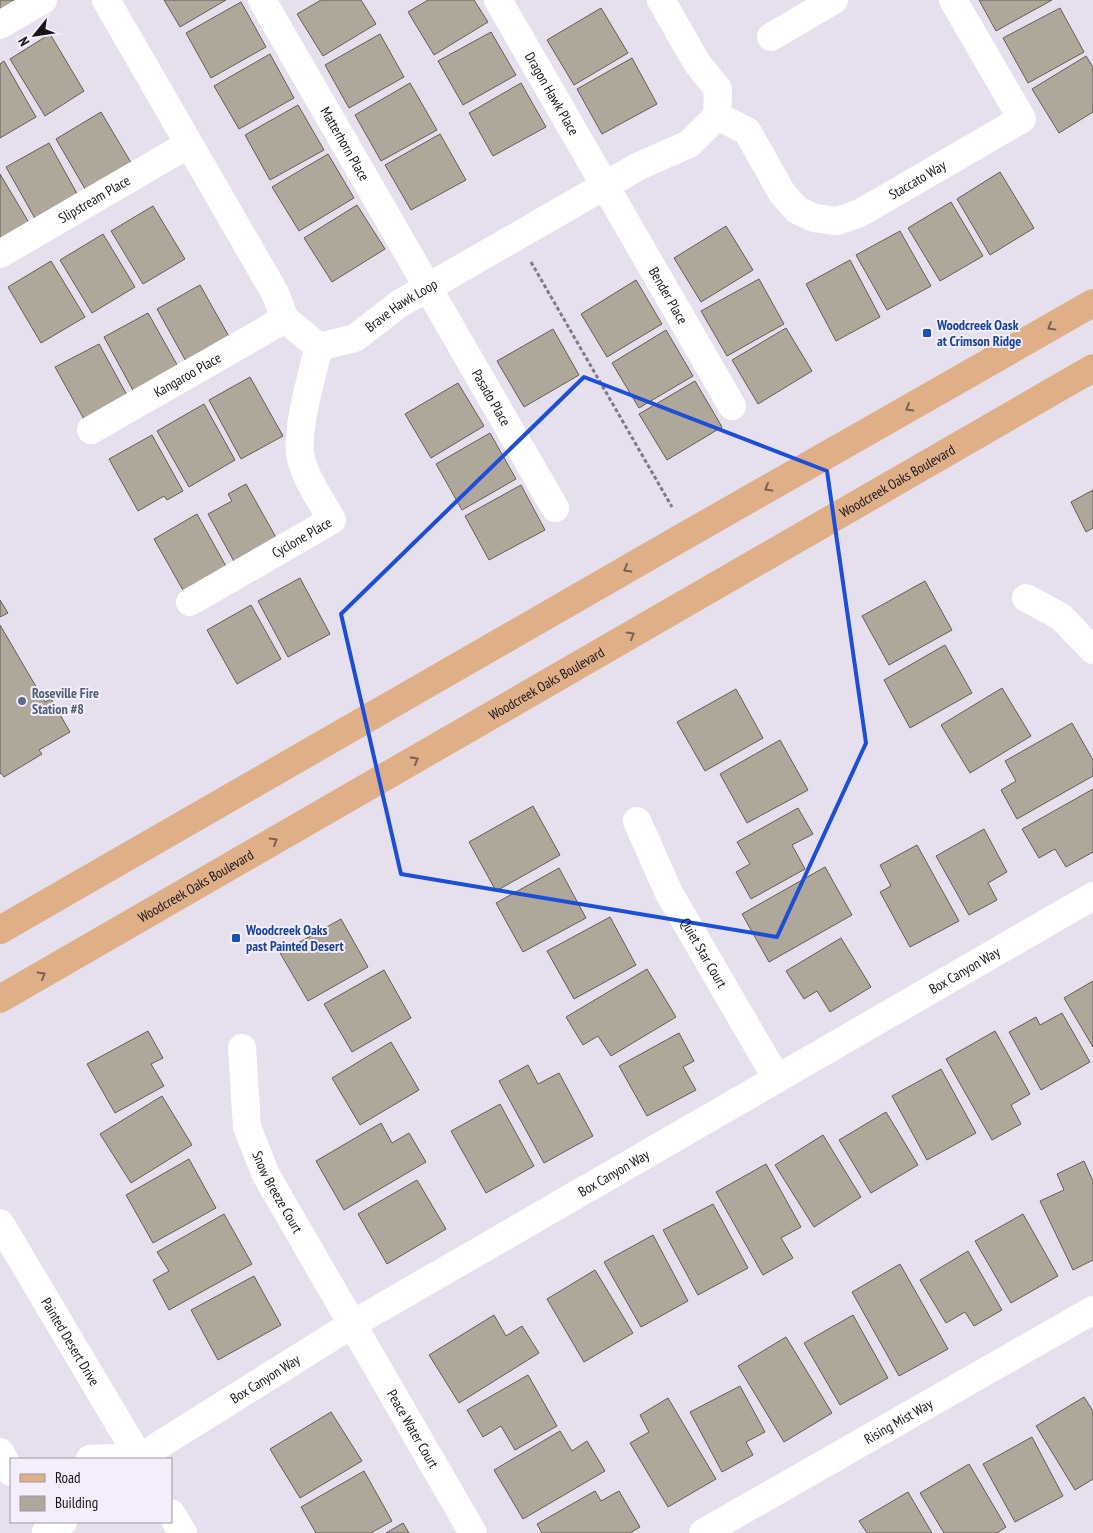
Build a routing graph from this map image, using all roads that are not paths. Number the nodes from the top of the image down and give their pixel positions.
1 (43, 0) edge
2 (106, 0) edge
3 (262, 0) edge
4 (498, 0) edge
5 (661, 0) edge
6 (834, 0) edge
7 (953, 0) edge
8 (0, 25) edge
9 (771, 37) dead end
10 (717, 116) junction
11 (189, 144) junction
12 (605, 185) junction
13 (0, 254) edge
14 (428, 288) junction
15 (1093, 303) edge
16 (285, 319) junction
17 (319, 346) junction
18 (1093, 368) edge
19 (732, 406) dead end
20 (91, 430) dead end
21 (555, 508) dead end
22 (1026, 598) dead end
23 (190, 602) dead end
24 (1093, 650) edge
25 (637, 821) dead end
26 (1093, 896) edge
27 (0, 930) edge
28 (0, 999) edge
29 (242, 1048) dead end
30 (777, 1079) junction
31 (0, 1223) edge
32 (1093, 1310) edge
33 (352, 1325) junction
34 (0, 1452) edge
35 (139, 1458) edge
36 (10, 1470) edge
37 (172, 1514) edge
38 (183, 1533) edge
39 (473, 1533) edge
40 (703, 1533) edge

1 - 8 street
2 - 11 street
3 - 14 street, Matterhorn Place
4 - 12 street, Dragon Hawk Place
5 - 10 street
6 - 9 street
7 - 10 street, Staccato Way
10 - 12 street, Brave Hawk Loop
11 - 13 street, Slipstream Place
11 - 16 street
12 - 14 street, Brave Hawk Loop
12 - 19 street, Bender Place
14 - 17 street, Brave Hawk Loop
14 - 21 street, Pasado Place
15 -> 27 main road
16 - 17 street
16 - 20 street, Kangaroo Place
17 - 23 street, Cyclone Place
28 -> 18 main road, Woodcreek Oaks Boulevard
22 - 24 street
25 - 30 street, Quiet Star Court
26 - 30 street, Box Canyon Way
29 - 33 street, Snow Breeze Court
30 - 33 street, Box Canyon Way
31 - 35 street, Painted Desert Drive
32 - 40 street, Rising Mist Way
33 - 35 street, Box Canyon Way
33 - 39 street, Peace Water Court
34 - 36 street
37 - 38 street

